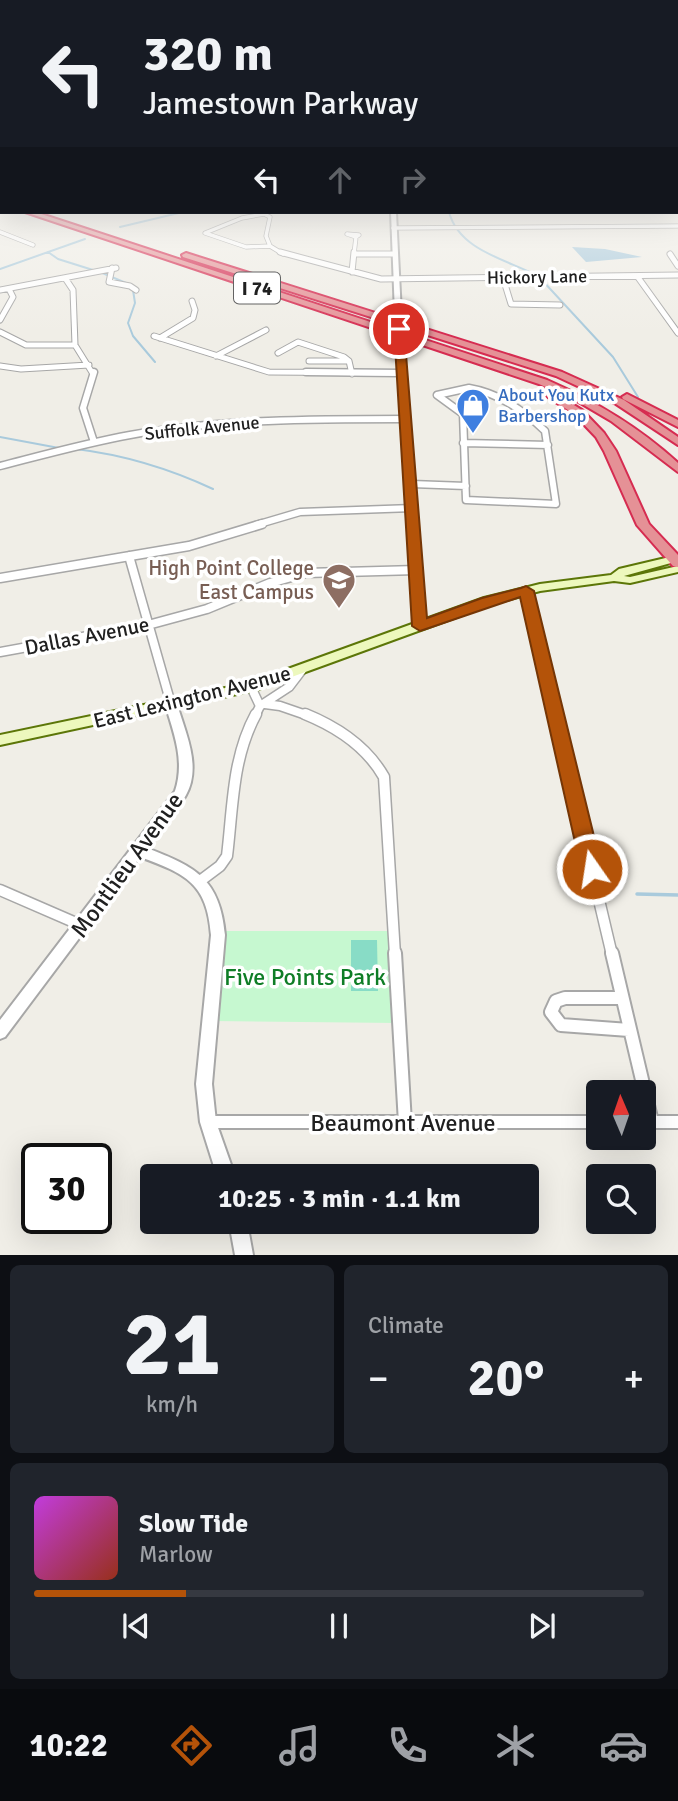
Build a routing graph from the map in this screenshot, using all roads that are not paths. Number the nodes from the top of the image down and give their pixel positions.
1 (40, 216) edge
2 (66, 216) edge
3 (257, 216) edge
4 (267, 216) edge
5 (393, 216) edge
6 (678, 226) edge
7 (393, 228) junction
8 (0, 232) edge
9 (356, 237) dead end
10 (33, 245) dead end
11 (270, 246) junction
12 (356, 254) junction
13 (394, 254) junction
14 (670, 254) dead end
15 (678, 266) edge
16 (352, 272) junction
17 (678, 275) edge
18 (637, 276) junction
19 (65, 278) junction
20 (503, 278) junction
21 (395, 279) junction
22 (9, 289) junction
23 (0, 290) edge
24 (136, 290) dead end
25 (192, 301) dead end
26 (560, 305) dead end
27 (0, 320) edge
28 (266, 330) dead end
29 (0, 332) edge
30 (678, 333) edge
31 (399, 334) junction
32 (75, 345) junction
33 (438, 346) junction
34 (278, 352) dead end
35 (216, 356) junction
36 (510, 357) junction
37 (309, 361) dead end
38 (349, 361) junction
39 (89, 365) junction
40 (0, 366) edge
41 (352, 373) junction
42 (402, 373) junction
43 (407, 419) junction
44 (678, 424) edge
45 (94, 442) junction
46 (678, 442) edge
47 (463, 443) junction
48 (548, 445) junction
49 (0, 466) edge
50 (678, 469) edge
51 (411, 484) junction
52 (466, 486) junction
53 (413, 509) junction
54 (130, 556) junction
55 (677, 563) edge
56 (417, 570) junction
57 (0, 578) edge
58 (526, 591) junction
59 (148, 625) junction
60 (420, 626) junction
61 (0, 652) edge
62 (302, 670) junction
63 (251, 687) junction
64 (283, 692) junction
65 (172, 704) junction
66 (263, 705) junction
67 (286, 706) junction
68 (0, 740) edge
69 (139, 851) junction
70 (200, 881) junction
71 (0, 890) edge
72 (83, 926) junction
73 (622, 998) junction
74 (629, 1030) junction
75 (0, 1032) edge
76 (639, 1080) edge
77 (208, 1122) junction
78 (586, 1122) edge
79 (656, 1122) edge
80 (678, 1122) edge
81 (405, 1123) junction
82 (222, 1164) edge
83 (240, 1234) edge
84 (244, 1255) edge

1 - 31 highway, I 74
2 - 36 highway, I 74
3 - 11 street, Hickory Lane
4 - 11 street, Hickory Lane
5 - 7 street
6 - 7 street
7 - 13 street
8 - 10 street
9 - 12 street
11 - 16 street, Hickory Lane
12 - 13 street
12 - 16 street
13 - 21 street
14 - 15 street
16 - 21 street, Hickory Lane
17 - 18 street, Hickory Lane
18 - 20 street, Hickory Lane
18 - 30 street
19 - 22 street
19 - 24 street
19 - 32 street
20 - 21 street, Hickory Lane
20 - 26 street
21 - 31 street, bridge
22 - 23 street
22 - 27 street
25 - 35 street
28 - 35 street
29 - 32 street
31 - 33 highway, I 74
31 - 42 street, bridge
32 - 39 street
33 - 50 highway, I 74
33 - 55 highway
34 - 38 street
35 - 41 street
36 - 44 highway
36 - 46 highway, I 74
37 - 38 street
38 - 41 street
39 - 40 street
39 - 45 street
41 - 42 street
42 - 43 street
43 - 45 street, Suffolk Avenue
43 - 51 street
45 - 49 street, Suffolk Avenue
47 - 48 street
47 - 48 street
47 - 52 street
48 - 52 street
51 - 52 street
51 - 53 street
53 - 54 street
53 - 56 street
54 - 57 street
54 - 59 street, Montlieu Avenue
55 - 58 main road, East Lexington Avenue
56 - 59 street, Dallas Avenue
56 - 60 street
58 - 60 main road, East Lexington Avenue
58 - 73 street
59 - 61 street, Dallas Avenue
59 - 65 street, Montlieu Avenue
60 - 62 main road, East Lexington Avenue
62 - 63 main road, East Lexington Avenue
62 - 64 street
63 - 65 main road, East Lexington Avenue
63 - 66 street
64 - 66 street
64 - 67 street
65 - 68 main road, East Lexington Avenue
65 - 69 street, Montlieu Avenue
66 - 67 street
66 - 70 street
67 - 81 street
69 - 70 street
69 - 72 street, Montlieu Avenue
70 - 77 street
71 - 72 street
72 - 75 street, Montlieu Avenue
73 - 74 street
73 - 74 street
74 - 76 street
77 - 81 street, Beaumont Avenue
77 - 82 street
78 - 81 street, Beaumont Avenue
79 - 80 street
83 - 84 street

